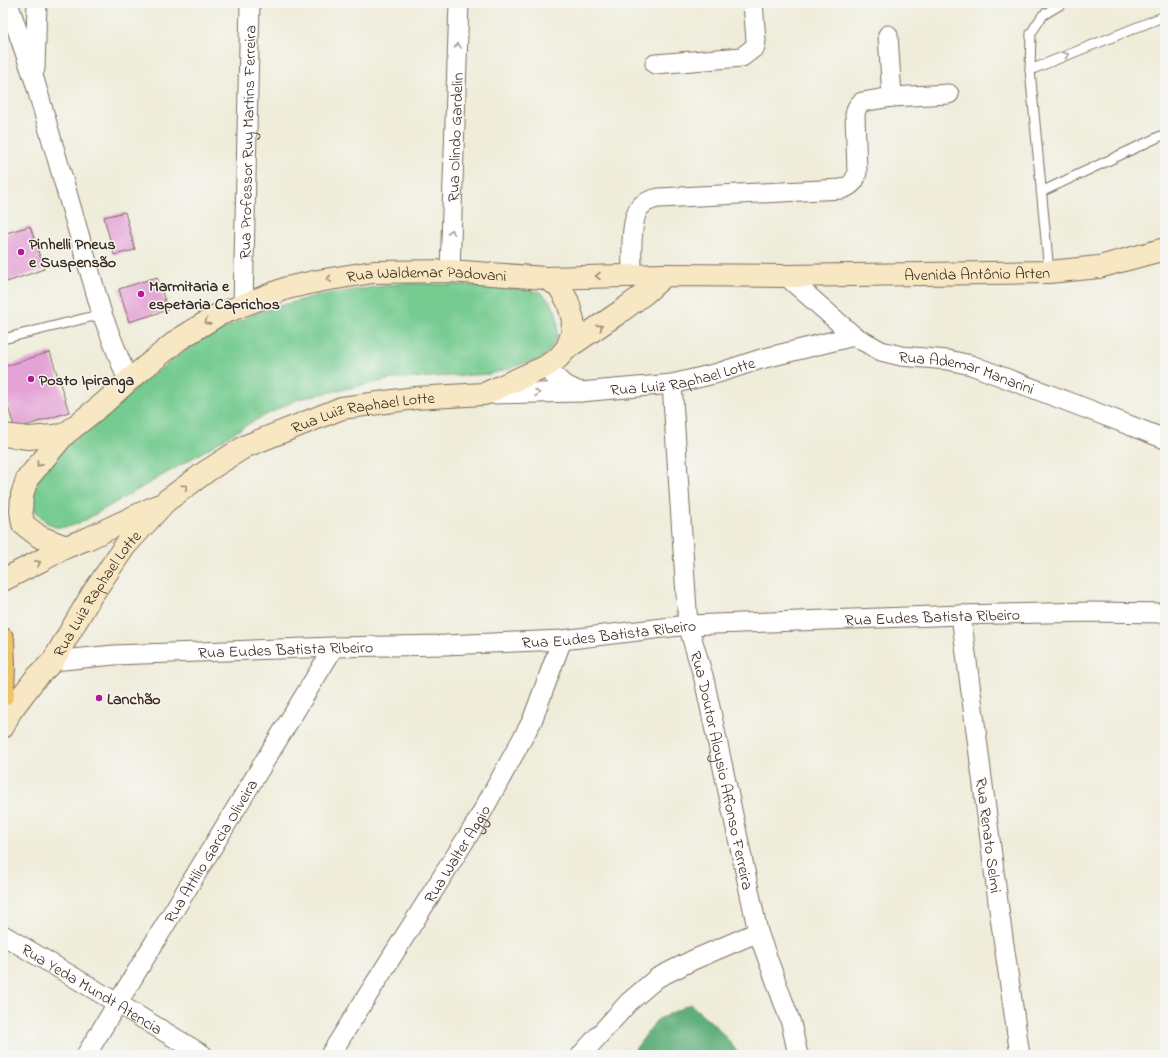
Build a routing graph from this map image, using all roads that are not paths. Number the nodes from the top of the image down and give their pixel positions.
1 (8, 3) edge
2 (37, 3) edge
3 (250, 3) edge
4 (459, 3) edge
5 (753, 3) edge
6 (1063, 3) edge
7 (1165, 16) edge
8 (888, 35) dead end
9 (655, 64) dead end
10 (1030, 70) junction
11 (35, 82) junction
12 (949, 94) dead end
13 (892, 97) junction
14 (1165, 134) edge
15 (1041, 192) junction
16 (1165, 249) edge
17 (450, 271) junction
18 (1049, 272) junction
19 (665, 275) junction
20 (632, 276) junction
21 (786, 276) junction
22 (545, 278) junction
23 (243, 305) junction
24 (102, 314) junction
25 (854, 336) junction
26 (3, 339) edge
27 (567, 348) junction
28 (545, 367) junction
29 (128, 381) junction
30 (672, 384) junction
31 (580, 392) junction
32 (484, 394) junction
33 (3, 435) edge
34 (64, 435) junction
35 (1165, 439) edge
36 (166, 501) junction
37 (66, 547) junction
38 (3, 580) edge
39 (1165, 614) edge
40 (961, 615) junction
41 (688, 625) junction
42 (3, 639) edge
43 (562, 640) junction
44 (334, 647) junction
45 (53, 661) junction
46 (3, 695) edge
47 (3, 727) edge
48 (758, 932) junction
49 (3, 935) edge
50 (118, 1003) junction
51 (86, 1055) edge
52 (202, 1055) edge
53 (330, 1055) edge
54 (581, 1055) edge
55 (798, 1055) edge
56 (1020, 1055) edge

1 - 11 street
2 - 11 street
3 - 23 street, Rua Professor Ruy Martins Ferreira
17 -> 4 street, Rua Olindo Gardelin
5 - 9 street
6 - 10 lane
10 -> 7 lane
8 - 13 street
10 - 15 lane
11 - 24 street
12 - 13 street
13 - 20 street
14 - 15 lane
15 - 18 lane
16 - 18 street, Avenida Antônio Arten
17 - 22 street, Rua Waldemar Padovani
17 -> 23 street, Rua Waldemar Padovani
18 - 21 street, Avenida Antônio Arten
19 - 20 street, Rua Waldemar Padovani
19 - 21 street, Rua Waldemar Padovani
27 -> 19 street
20 -> 22 street, Rua Waldemar Padovani
21 - 25 street, Rua Ademar Manarini
22 - 27 street
23 -> 29 street, Rua Waldemar Padovani
24 - 26 lane
24 - 29 street
25 - 30 street, Rua Luiz Raphael Lotte
25 - 35 street, Rua Ademar Manarini
27 - 28 street
28 - 31 street
28 - 32 street
29 - 34 street, Rua Waldemar Padovani
30 - 31 street, Rua Luiz Raphael Lotte
30 - 41 street, Rua Doutor Aloysio Affonso Ferreira
32 -> 31 street, Rua Luiz Raphael Lotte
36 -> 32 street, Rua Luiz Raphael Lotte
33 - 34 street
34 -> 37 street, Rua Waldemar Padovani
36 - 37 street
36 - 45 street, Rua Luiz Raphael Lotte
38 -> 37 street
39 - 40 street, Rua Eudes Batista Ribeiro
40 - 41 street, Rua Eudes Batista Ribeiro
40 - 56 street, Rua Renato Selmi
41 - 43 street, Rua Eudes Batista Ribeiro
41 - 48 street, Rua Doutor Aloysio Affonso Ferreira
42 - 46 main road
43 - 44 street, Rua Eudes Batista Ribeiro
43 - 53 street, Rua Walter Aggio
44 - 45 street, Rua Eudes Batista Ribeiro
44 - 50 street, Rua Attilio Garcia Oliveira
45 - 47 street, Rua Luiz Raphael Lotte
48 - 54 street
48 - 55 street, Rua Doutor Aloysio Affonso Ferreira
49 - 50 street, Rua Yeda Mundt Atencia
50 - 51 street, Rua Attilio Garcia Oliveira
50 - 52 street, Rua Yeda Mundt Atencia

